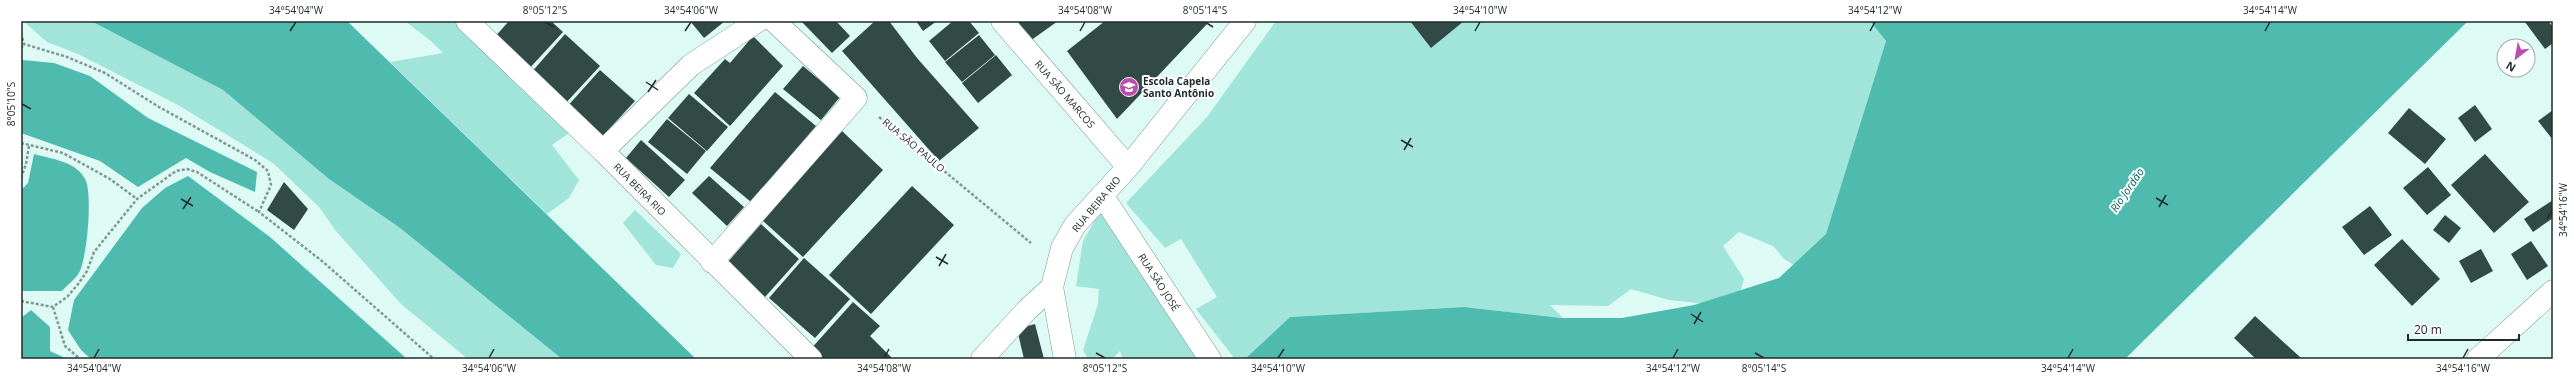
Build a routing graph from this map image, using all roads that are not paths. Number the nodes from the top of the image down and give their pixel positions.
1 (467, 21) edge
2 (758, 21) edge
3 (774, 21) edge
4 (1002, 21) edge
5 (1236, 25) edge
6 (603, 151) junction
7 (1128, 167) junction
8 (1105, 200) junction
9 (712, 262) junction
10 (1052, 287) junction
11 (2553, 290) edge
12 (811, 359) edge
13 (982, 359) edge
14 (1065, 359) edge
15 (1210, 359) edge
16 (2478, 359) edge

1 - 6 street, RUA BEIRA RIO
2 - 6 street
3 - 9 street
4 - 7 street, RUA SÃO MARCOS
5 - 7 street, RUA BEIRA RIO
6 - 9 street, RUA BEIRA RIO
7 - 8 street, RUA BEIRA RIO
8 - 10 street, RUA BEIRA RIO
8 - 15 street, RUA SÃO JOSÉ
9 - 12 street, RUA BEIRA RIO
10 - 13 street
10 - 14 street, RUA BEIRA RIO
11 - 16 street

